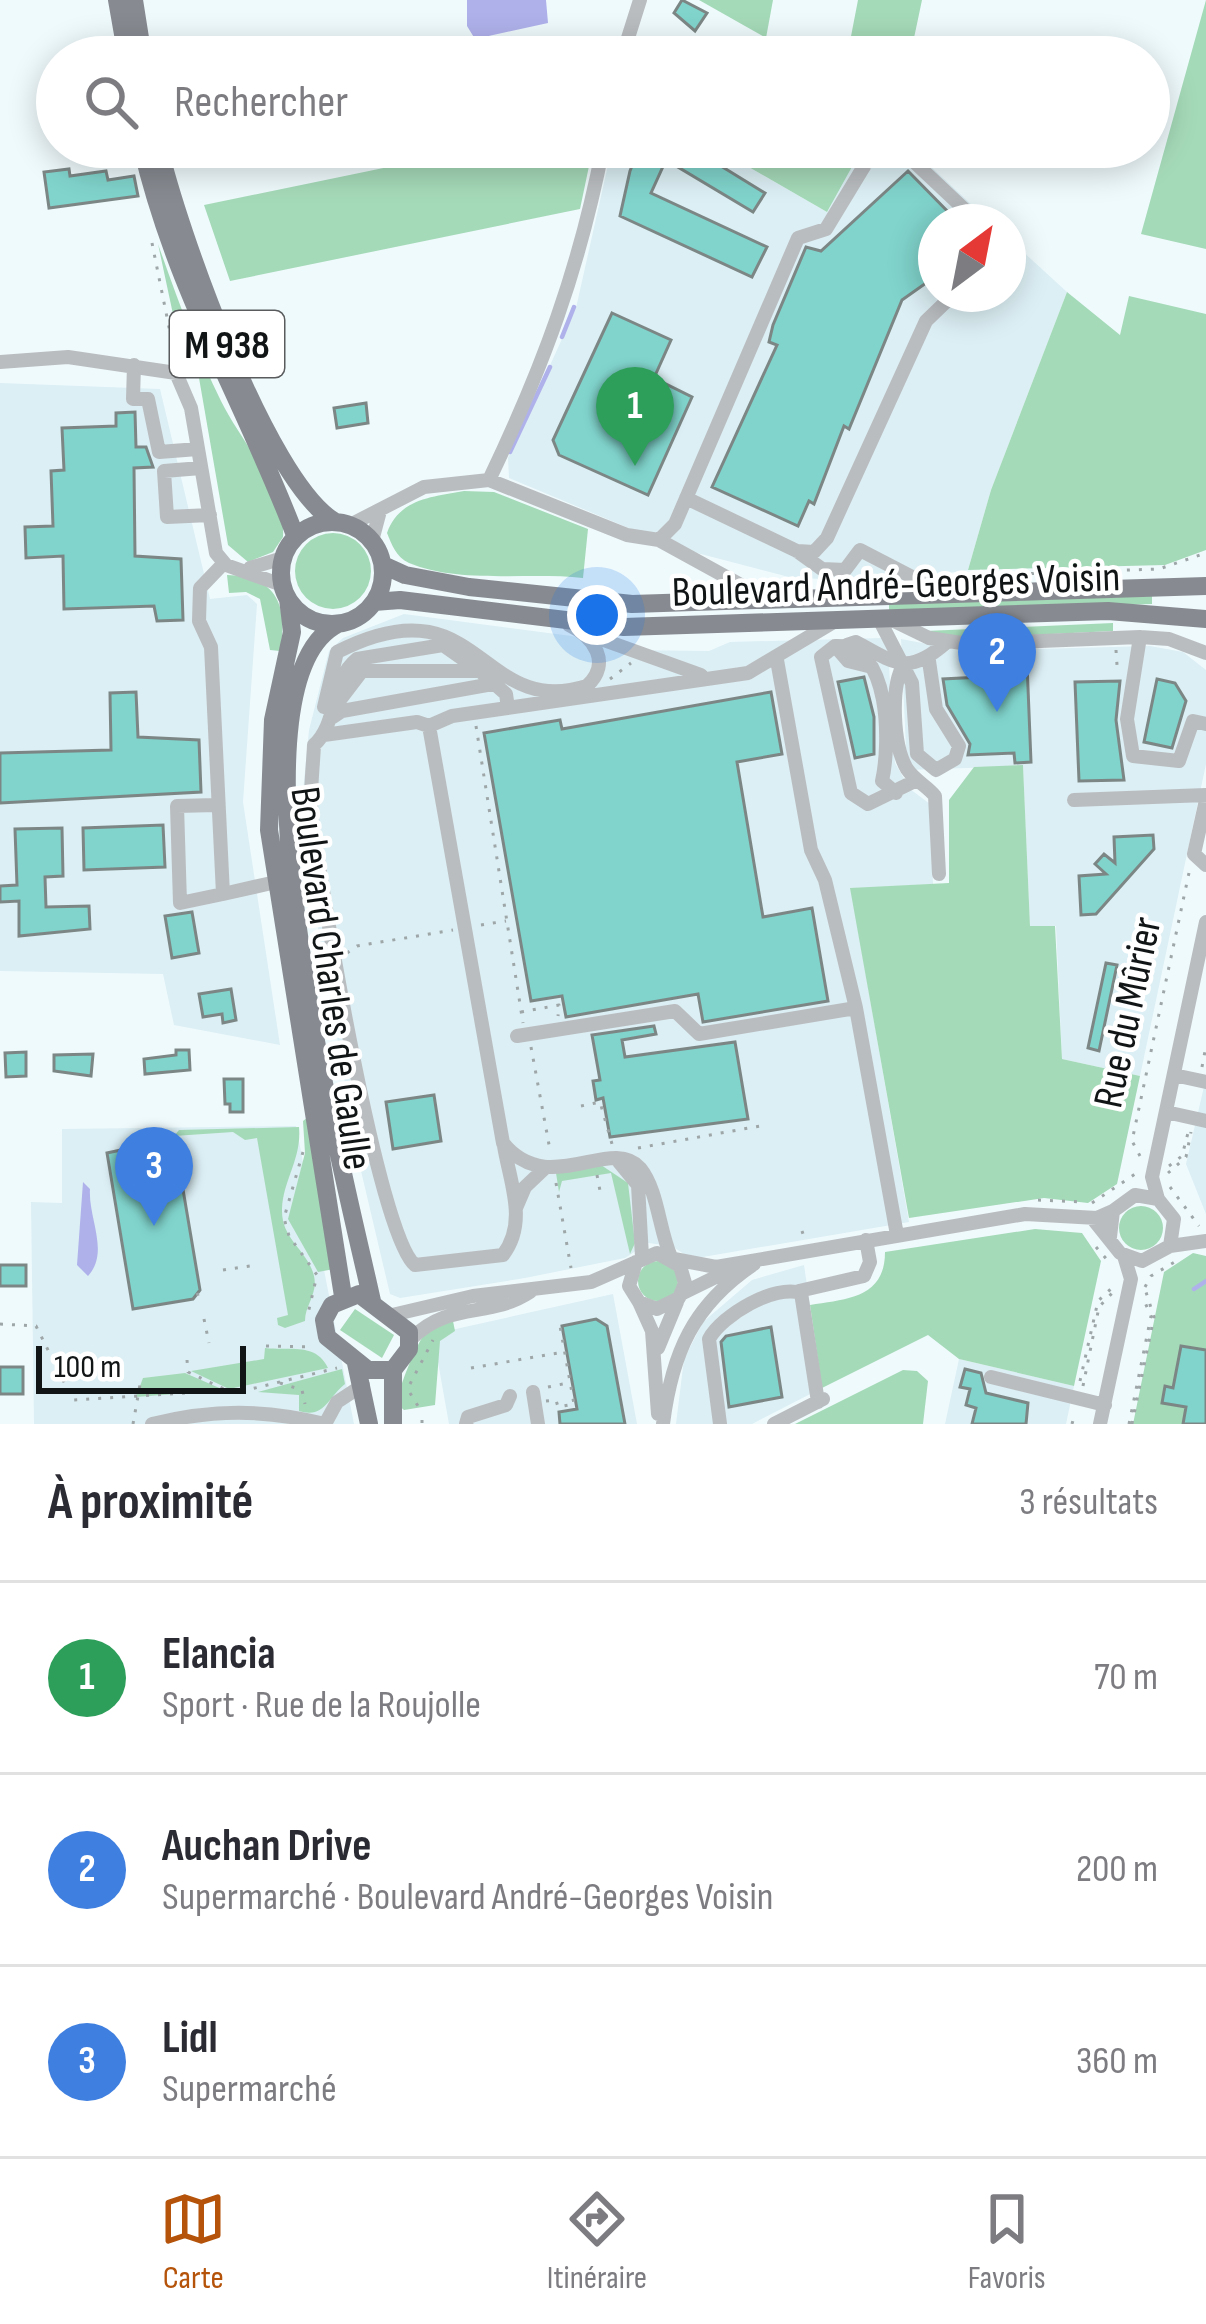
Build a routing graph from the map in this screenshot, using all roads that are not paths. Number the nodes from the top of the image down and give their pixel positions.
1 (118, 0) edge
2 (134, 0) edge
3 (640, 0) edge
4 (124, 36) edge
5 (140, 36) edge
6 (629, 36) edge
7 (148, 168) edge
8 (164, 168) edge
9 (599, 168) edge
10 (865, 168) edge
11 (921, 168) edge
12 (959, 204) edge
13 (935, 312) edge
14 (0, 362) edge
15 (134, 364) junction
16 (198, 449) junction
17 (201, 468) junction
18 (489, 480) junction
19 (686, 498) junction
20 (380, 511) junction
21 (210, 514) junction
22 (342, 523) junction
23 (675, 524) junction
24 (295, 535) junction
25 (659, 540) junction
26 (372, 541) junction
27 (797, 551) junction
28 (283, 558) junction
29 (698, 562) junction
30 (224, 563) junction
31 (382, 565) junction
32 (244, 569) junction
33 (948, 585) junction
34 (1206, 586) edge
35 (285, 592) junction
36 (768, 600) junction
37 (374, 602) junction
38 (1206, 619) edge
39 (886, 620) junction
40 (832, 623) junction
41 (338, 624) junction
42 (567, 624) junction
43 (587, 634) junction
44 (1140, 637) junction
45 (946, 642) junction
46 (841, 646) junction
47 (1206, 653) edge
48 (776, 660) junction
49 (928, 661) junction
50 (904, 664) junction
51 (480, 671) junction
52 (709, 678) junction
53 (502, 682) junction
54 (508, 708) junction
55 (328, 721) junction
56 (1206, 724) edge
57 (429, 726) junction
58 (917, 780) junction
59 (896, 794) junction
60 (1206, 797) edge
61 (1074, 800) dead end
62 (216, 805) junction
63 (1200, 860) edge
64 (939, 874) dead end
65 (276, 883) junction
66 (223, 894) junction
67 (1206, 922) edge
68 (1202, 961) edge
69 (856, 1007) junction
70 (521, 1035) road end
71 (1174, 1075) junction
72 (1203, 1081) edge
73 (1166, 1112) junction
74 (1199, 1119) edge
75 (503, 1143) junction
76 (608, 1161) junction
77 (544, 1169) junction
78 (1153, 1173) junction
79 (1135, 1196) junction
80 (1158, 1198) junction
81 (516, 1208) junction
82 (1113, 1211) junction
83 (1089, 1217) junction
84 (1175, 1224) junction
85 (897, 1235) junction
86 (1110, 1237) junction
87 (866, 1240) junction
88 (1200, 1240) edge
89 (1170, 1246) junction
90 (672, 1258) junction
91 (763, 1259) junction
92 (639, 1260) junction
93 (1147, 1261) junction
94 (1117, 1264) junction
95 (591, 1282) junction
96 (1127, 1282) junction
97 (799, 1291) junction
98 (530, 1292) junction
99 (343, 1296) junction
100 (680, 1296) junction
101 (636, 1299) junction
102 (372, 1301) junction
103 (392, 1315) junction
104 (411, 1339) junction
105 (656, 1365) junction
106 (350, 1366) junction
107 (393, 1370) junction
108 (991, 1377) dead end
109 (363, 1384) junction
110 (538, 1394) road end
111 (511, 1396) dead end
112 (1105, 1405) junction
113 (157, 1423) edge
114 (325, 1424) edge
115 (369, 1424) edge
116 (393, 1424) edge
117 (466, 1424) edge
118 (538, 1424) edge
119 (661, 1424) edge
120 (720, 1424) edge
121 (775, 1424) edge
122 (1100, 1424) edge

1 - 4 main road
2 - 5 main road
3 - 6 street
7 - 24 main road, M 938
8 - 22 main road, M 938
9 - 18 street
10 - 19 street
11 - 12 street
13 - 27 street
14 - 15 street
15 - 16 street
15 - 16 street
16 - 17 street
17 - 21 street
17 - 21 street
18 - 20 street
18 - 25 street
19 - 23 street
19 - 27 street
20 - 22 street
20 - 26 street
21 - 30 street
22 - 24 main road
22 - 26 main road
23 - 25 street
23 - 29 street
24 - 28 main road
25 - 29 street
26 - 31 main road
27 - 33 street
28 - 32 street
28 - 35 main road
29 - 36 street
30 - 32 street
30 - 62 street
31 - 36 main road, Boulevard André-Georges Voisin
31 - 37 main road
32 - 35 street
33 - 34 main road, Boulevard André-Georges Voisin
33 - 36 main road, Boulevard André-Georges Voisin
35 - 41 main road
35 - 65 main road, Boulevard Charles de Gaulle
37 - 41 main road
37 - 42 main road, Boulevard André-Georges Voisin
38 - 39 main road, Boulevard André-Georges Voisin
39 - 40 main road, Boulevard André-Georges Voisin
39 - 45 street
39 - 50 street
40 - 42 main road, Boulevard André-Georges Voisin
40 - 48 street
41 - 102 main road, Boulevard Charles de Gaulle
42 - 43 street
43 - 52 street
43 - 53 street
44 - 45 street
44 - 47 street
44 - 56 street
45 - 49 street
46 - 50 street
46 - 59 street
46 - 59 street
48 - 52 street
48 - 69 street
49 - 50 street
49 - 50 street
50 - 58 street
51 - 53 street
51 - 55 street
51 - 55 street
52 - 54 street
53 - 54 street
53 - 55 street
53 - 55 street
54 - 57 street
55 - 57 street
55 - 81 street
57 - 75 street
58 - 59 street
58 - 64 street
60 - 61 street
60 - 63 street
62 - 66 street
62 - 66 street
65 - 66 street
65 - 99 main road, Boulevard Charles de Gaulle
67 - 68 street, Rue du Mûrier
68 - 71 street, Rue du Mûrier
69 - 70 street
69 - 85 street
71 - 72 street
71 - 73 street, Rue du Mûrier
73 - 74 street
73 - 78 street, Rue du Mûrier
75 - 77 street
75 - 81 street
76 - 77 street
76 - 90 street
76 - 92 street
77 - 81 street
78 - 79 street, Rue du Mûrier
78 - 80 street, Rue du Mûrier
79 - 80 street
79 - 82 street
80 - 84 street
82 - 83 street
82 - 86 street
83 - 85 street
83 - 86 street
84 - 88 street
84 - 89 street
85 - 87 street
86 - 94 street
87 - 91 street
87 - 97 street
88 - 89 street
89 - 93 street
90 - 91 street
90 - 92 street
90 - 100 street
91 - 100 street
91 - 119 street
92 - 95 street
92 - 101 street
93 - 94 street
93 - 96 street
94 - 96 street
95 - 98 street
95 - 101 street
96 - 112 street
97 - 120 street
97 - 121 street
98 - 103 street
98 - 104 street
99 - 102 main road
99 - 106 main road
100 - 101 street
100 - 105 street
101 - 105 street
102 - 103 main road
103 - 104 main road
104 - 107 main road
105 - 119 street
106 - 107 main road
106 - 109 main road
107 - 116 main road
108 - 112 street
109 - 114 street
109 - 115 main road
110 - 118 street
111 - 117 street
112 - 122 street
113 - 114 street

